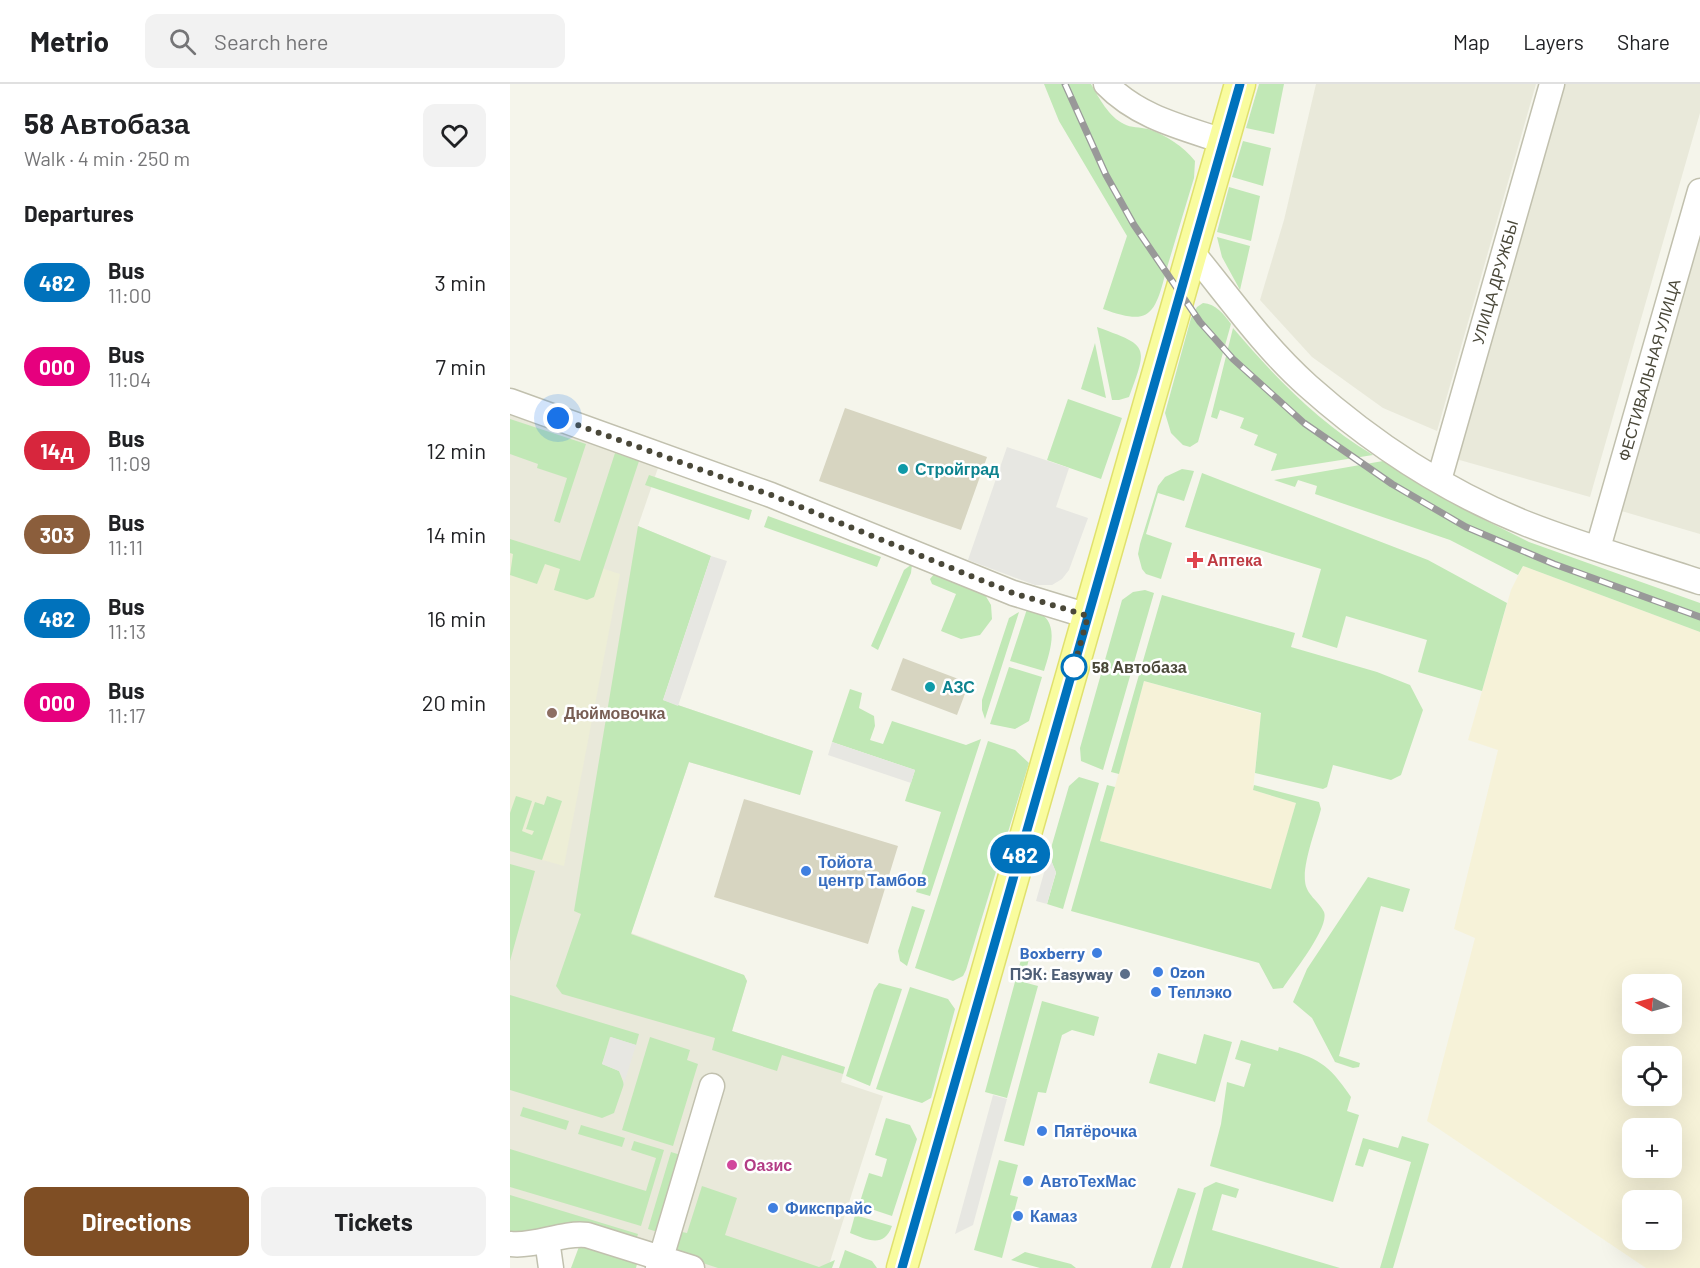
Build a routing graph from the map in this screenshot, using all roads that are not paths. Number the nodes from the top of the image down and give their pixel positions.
1 (1106, 84) edge
2 (1240, 84) edge
3 (1552, 84) edge
4 (1223, 141) junction
5 (1700, 191) edge
6 (1192, 252) junction
7 (510, 400) edge
8 (1439, 480) junction
9 (1598, 548) junction
10 (1700, 582) edge
11 (1088, 616) junction
12 (712, 1086) dead end
13 (547, 1240) junction
14 (510, 1244) edge
15 (659, 1263) edge
16 (551, 1268) edge
17 (692, 1268) edge
18 (902, 1268) edge

1 - 4 street
2 - 4 main road
3 - 8 street, УЛИЦА ДРУЖБЫ
4 - 6 main road
5 - 9 street, ФЕСТИВАЛЬНАЯ УЛИЦА
6 - 8 street
6 - 11 main road
7 - 11 street
8 - 9 street
9 - 10 street
11 - 18 main road
12 - 15 street
13 - 14 street
13 - 15 street
13 - 16 street
15 - 17 street

